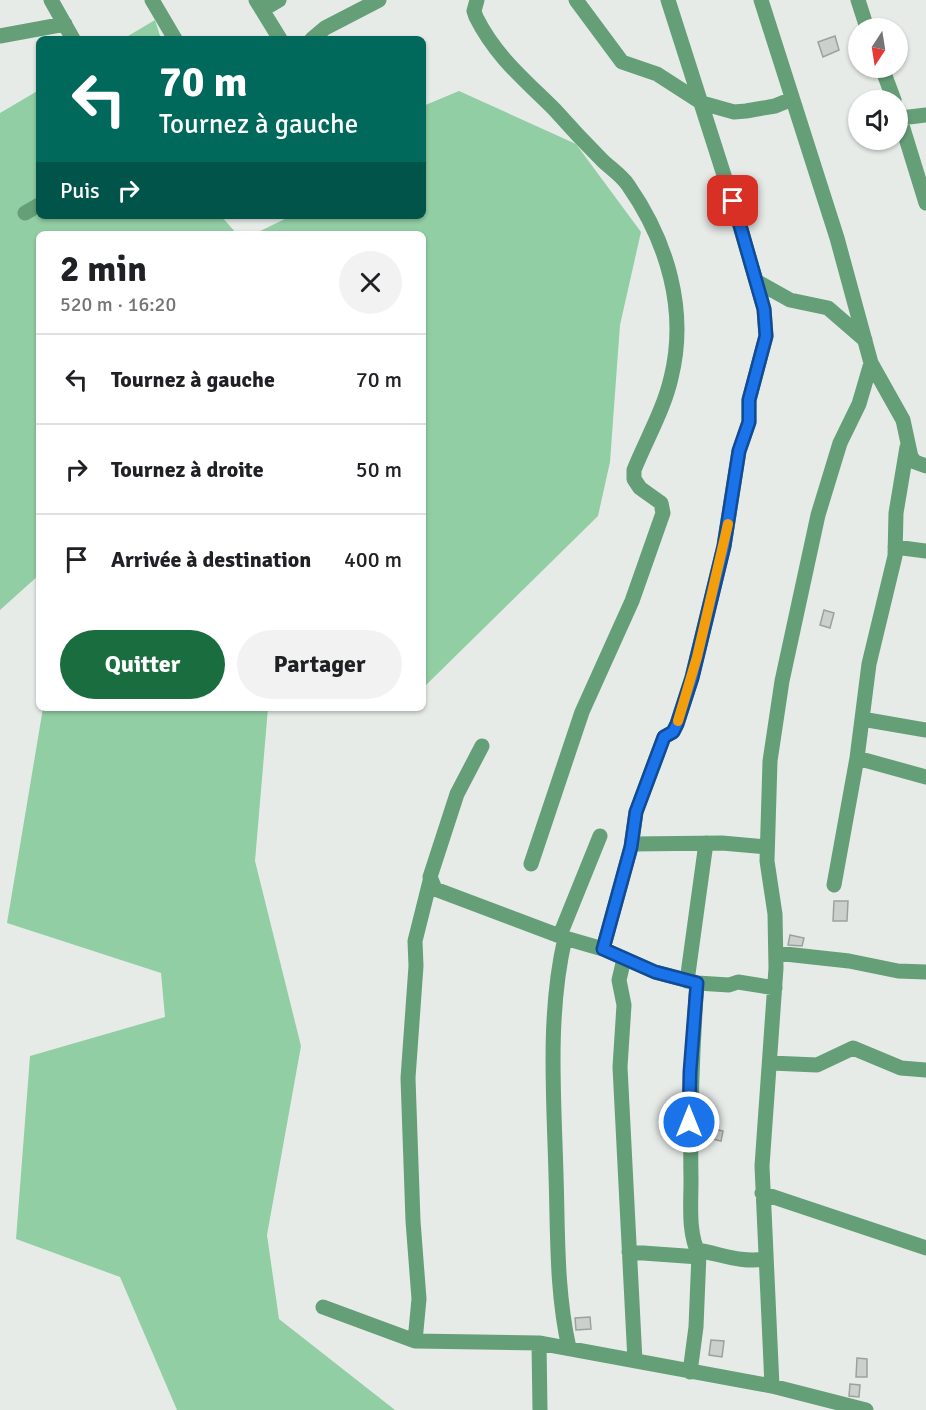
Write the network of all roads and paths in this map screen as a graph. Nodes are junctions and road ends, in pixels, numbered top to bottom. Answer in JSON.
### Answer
{"nodes":[{"id":1,"x":51,"y":0,"type":"edge"},
{"id":2,"x":152,"y":0,"type":"edge"},
{"id":3,"x":279,"y":0,"type":"edge"},
{"id":4,"x":379,"y":0,"type":"edge"},
{"id":5,"x":477,"y":0,"type":"edge"},
{"id":6,"x":576,"y":0,"type":"edge"},
{"id":7,"x":668,"y":0,"type":"edge"},
{"id":8,"x":761,"y":0,"type":"edge"},
{"id":9,"x":858,"y":0,"type":"edge"},
{"id":10,"x":259,"y":5,"type":"edge"},
{"id":11,"x":864,"y":18,"type":"edge"},
{"id":12,"x":65,"y":24,"type":"junction"},
{"id":13,"x":0,"y":36,"type":"edge"},
{"id":14,"x":72,"y":36,"type":"edge"},
{"id":15,"x":173,"y":36,"type":"edge"},
{"id":16,"x":278,"y":36,"type":"edge"},
{"id":17,"x":316,"y":36,"type":"edge"},
{"id":18,"x":792,"y":99,"type":"junction"},
{"id":19,"x":702,"y":103,"type":"junction"},
{"id":20,"x":908,"y":114,"type":"edge"},
{"id":21,"x":926,"y":115,"type":"edge"},
{"id":22,"x":908,"y":143,"type":"edge"},
{"id":23,"x":926,"y":200,"type":"edge"},
{"id":24,"x":36,"y":207,"type":"edge"},
{"id":25,"x":25,"y":213,"type":"dead end"},
{"id":26,"x":756,"y":281,"type":"junction"},
{"id":27,"x":865,"y":340,"type":"junction"},
{"id":28,"x":871,"y":363,"type":"junction"},
{"id":29,"x":907,"y":447,"type":"junction"},
{"id":30,"x":926,"y":466,"type":"edge"},
{"id":31,"x":895,"y":547,"type":"junction"},
{"id":32,"x":926,"y":551,"type":"edge"},
{"id":33,"x":862,"y":719,"type":"junction"},
{"id":34,"x":926,"y":730,"type":"edge"},
{"id":35,"x":482,"y":746,"type":"dead end"},
{"id":36,"x":858,"y":758,"type":"junction"},
{"id":37,"x":926,"y":777,"type":"edge"},
{"id":38,"x":600,"y":836,"type":"dead end"},
{"id":39,"x":706,"y":843,"type":"junction"},
{"id":40,"x":632,"y":844,"type":"junction"},
{"id":41,"x":768,"y":846,"type":"junction"},
{"id":42,"x":531,"y":864,"type":"dead end"},
{"id":43,"x":430,"y":881,"type":"junction"},
{"id":44,"x":834,"y":885,"type":"dead end"},
{"id":45,"x":563,"y":937,"type":"junction"},
{"id":46,"x":603,"y":949,"type":"junction"},
{"id":47,"x":776,"y":953,"type":"junction"},
{"id":48,"x":624,"y":959,"type":"junction"},
{"id":49,"x":926,"y":972,"type":"edge"},
{"id":50,"x":692,"y":982,"type":"junction"},
{"id":51,"x":775,"y":988,"type":"junction"},
{"id":52,"x":771,"y":1063,"type":"junction"},
{"id":53,"x":926,"y":1070,"type":"edge"},
{"id":54,"x":762,"y":1193,"type":"junction"},
{"id":55,"x":926,"y":1248,"type":"edge"},
{"id":56,"x":629,"y":1252,"type":"junction"},
{"id":57,"x":698,"y":1254,"type":"junction"},
{"id":58,"x":765,"y":1259,"type":"junction"},
{"id":59,"x":323,"y":1307,"type":"dead end"},
{"id":60,"x":415,"y":1341,"type":"junction"},
{"id":61,"x":539,"y":1342,"type":"junction"},
{"id":62,"x":569,"y":1348,"type":"junction"},
{"id":63,"x":635,"y":1361,"type":"junction"},
{"id":64,"x":690,"y":1372,"type":"junction"},
{"id":65,"x":772,"y":1386,"type":"junction"},
{"id":66,"x":540,"y":1410,"type":"edge"},
{"id":67,"x":866,"y":1410,"type":"edge"}],
"edges":[{"from":1,"to":12,"type":"street"},
{"from":2,"to":15,"type":"street"},
{"from":3,"to":10,"type":"street"},
{"from":4,"to":17,"type":"street"},
{"from":5,"to":42,"type":"street"},
{"from":6,"to":19,"type":"street"},
{"from":7,"to":19,"type":"street"},
{"from":8,"to":18,"type":"street"},
{"from":9,"to":11,"type":"street"},
{"from":10,"to":16,"type":"street"},
{"from":12,"to":13,"type":"street"},
{"from":12,"to":14,"type":"street"},
{"from":18,"to":19,"type":"street"},
{"from":18,"to":27,"type":"street"},
{"from":19,"to":26,"type":"street"},
{"from":20,"to":21,"type":"street"},
{"from":22,"to":23,"type":"street"},
{"from":24,"to":25,"type":"street"},
{"from":26,"to":27,"type":"street"},
{"from":26,"to":40,"type":"street"},
{"from":27,"to":28,"type":"street"},
{"from":28,"to":29,"type":"street"},
{"from":28,"to":41,"type":"street"},
{"from":29,"to":30,"type":"street"},
{"from":29,"to":31,"type":"street"},
{"from":31,"to":32,"type":"street"},
{"from":31,"to":33,"type":"street"},
{"from":33,"to":34,"type":"street"},
{"from":33,"to":36,"type":"street"},
{"from":35,"to":43,"type":"street"},
{"from":36,"to":37,"type":"street"},
{"from":36,"to":44,"type":"street"},
{"from":38,"to":45,"type":"street"},
{"from":39,"to":40,"type":"street"},
{"from":39,"to":41,"type":"street"},
{"from":39,"to":50,"type":"street"},
{"from":40,"to":46,"type":"street"},
{"from":41,"to":47,"type":"street"},
{"from":43,"to":45,"type":"street"},
{"from":43,"to":60,"type":"street"},
{"from":45,"to":46,"type":"street"},
{"from":45,"to":62,"type":"street"},
{"from":46,"to":48,"type":"street"},
{"from":47,"to":49,"type":"street"},
{"from":47,"to":51,"type":"street"},
{"from":48,"to":50,"type":"street"},
{"from":48,"to":56,"type":"street"},
{"from":50,"to":51,"type":"street"},
{"from":50,"to":57,"type":"street"},
{"from":51,"to":52,"type":"street"},
{"from":52,"to":53,"type":"street"},
{"from":52,"to":54,"type":"street"},
{"from":54,"to":55,"type":"street"},
{"from":54,"to":58,"type":"street"},
{"from":56,"to":57,"type":"street"},
{"from":56,"to":63,"type":"street"},
{"from":57,"to":58,"type":"street"},
{"from":57,"to":64,"type":"street"},
{"from":58,"to":65,"type":"street"},
{"from":59,"to":60,"type":"street"},
{"from":60,"to":61,"type":"street"},
{"from":61,"to":62,"type":"street"},
{"from":61,"to":66,"type":"street"},
{"from":62,"to":63,"type":"street"},
{"from":63,"to":64,"type":"street"},
{"from":64,"to":65,"type":"street"},
{"from":65,"to":67,"type":"street"}]}
